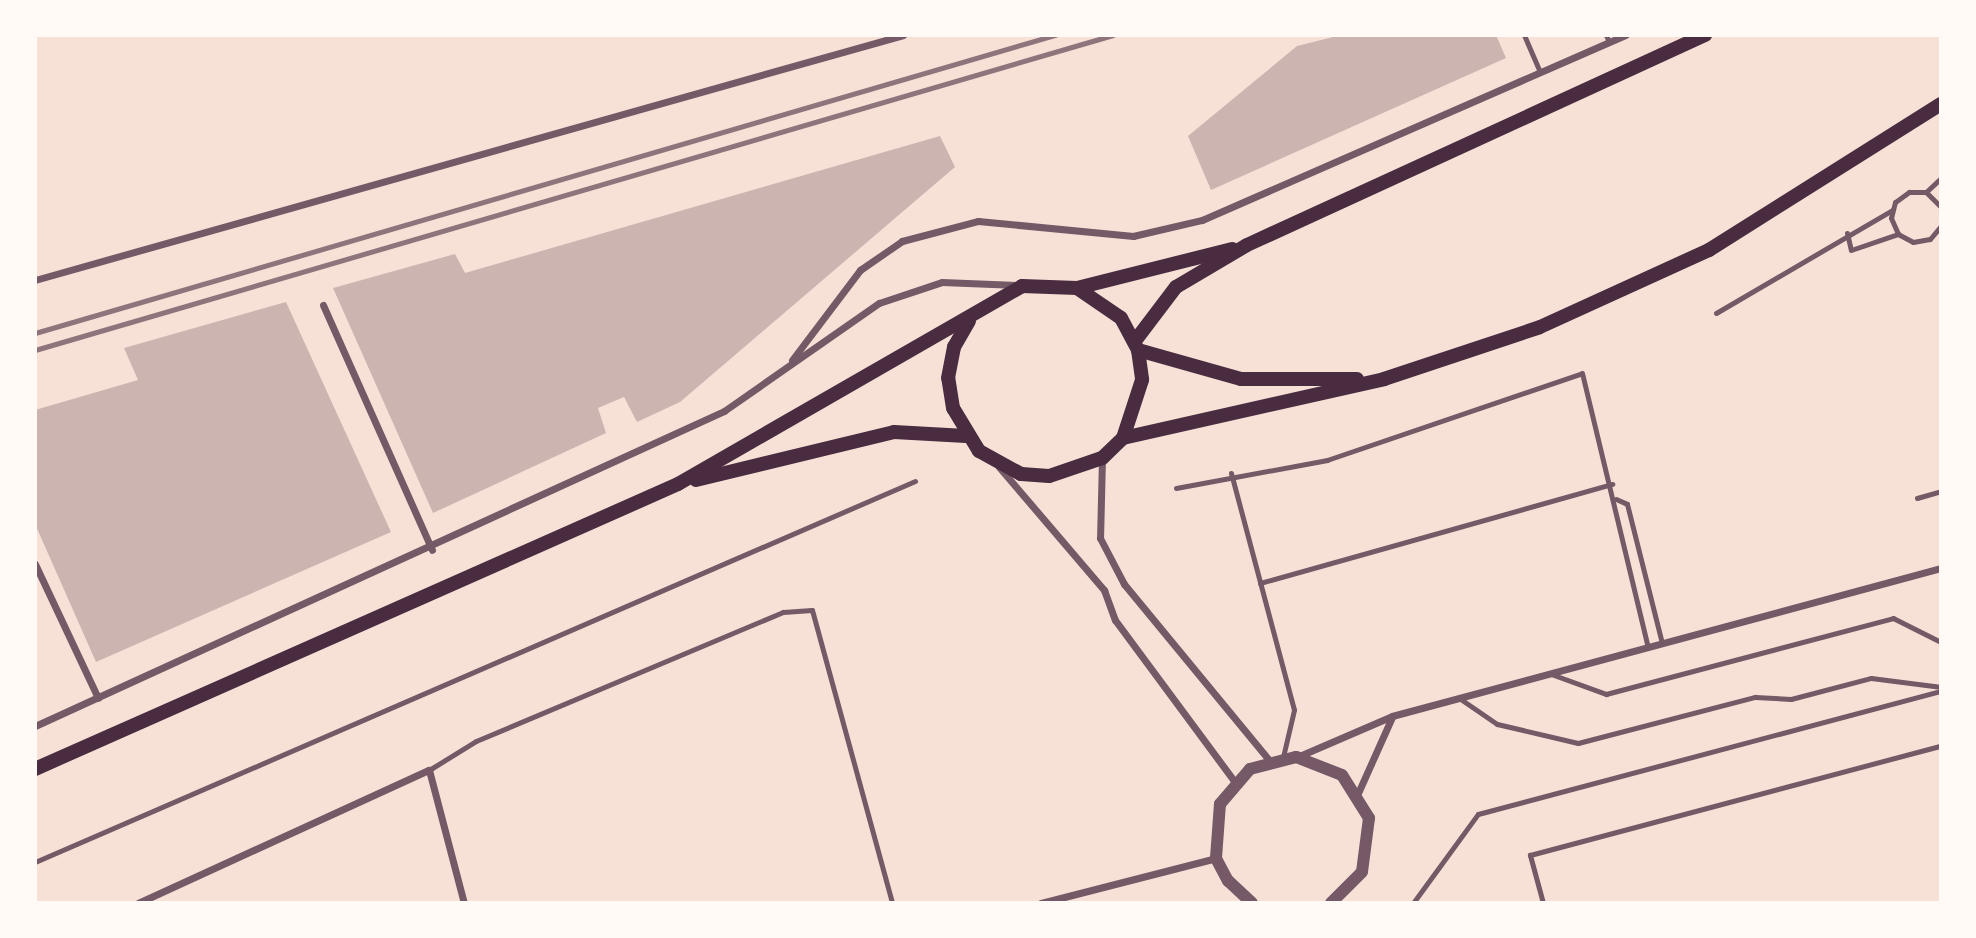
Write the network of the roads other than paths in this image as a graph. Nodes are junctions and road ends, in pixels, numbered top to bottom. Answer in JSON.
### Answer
{"nodes":[{"id":1,"x":903,"y":35,"type":"edge"},
{"id":2,"x":1524,"y":35,"type":"edge"},
{"id":3,"x":1625,"y":35,"type":"edge"},
{"id":4,"x":1705,"y":35,"type":"edge"},
{"id":5,"x":1607,"y":38,"type":"edge"},
{"id":6,"x":1541,"y":72,"type":"junction"},
{"id":7,"x":1941,"y":104,"type":"edge"},
{"id":8,"x":1941,"y":178,"type":"edge"},
{"id":9,"x":1926,"y":192,"type":"junction"},
{"id":10,"x":1941,"y":206,"type":"edge"},
{"id":11,"x":1892,"y":210,"type":"junction"},
{"id":12,"x":1941,"y":228,"type":"edge"},
{"id":13,"x":1847,"y":233,"type":"junction"},
{"id":14,"x":1898,"y":234,"type":"junction"},
{"id":15,"x":1247,"y":245,"type":"junction"},
{"id":16,"x":35,"y":280,"type":"edge"},
{"id":17,"x":1022,"y":286,"type":"junction"},
{"id":18,"x":1077,"y":288,"type":"junction"},
{"id":19,"x":323,"y":305,"type":"dead end"},
{"id":20,"x":1716,"y":313,"type":"dead end"},
{"id":21,"x":968,"y":320,"type":"junction"},
{"id":22,"x":1136,"y":346,"type":"junction"},
{"id":23,"x":787,"y":366,"type":"junction"},
{"id":24,"x":1384,"y":379,"type":"junction"},
{"id":25,"x":966,"y":436,"type":"junction"},
{"id":26,"x":1123,"y":438,"type":"junction"},
{"id":27,"x":1102,"y":458,"type":"junction"},
{"id":28,"x":995,"y":463,"type":"junction"},
{"id":29,"x":1231,"y":473,"type":"junction"},
{"id":30,"x":915,"y":481,"type":"dead end"},
{"id":31,"x":1941,"y":483,"type":"edge"},
{"id":32,"x":678,"y":484,"type":"junction"},
{"id":33,"x":1612,"y":484,"type":"junction"},
{"id":34,"x":1176,"y":488,"type":"dead end"},
{"id":35,"x":1938,"y":492,"type":"edge"},
{"id":36,"x":1917,"y":498,"type":"dead end"},
{"id":37,"x":1616,"y":499,"type":"junction"},
{"id":38,"x":432,"y":550,"type":"junction"},
{"id":39,"x":35,"y":564,"type":"edge"},
{"id":40,"x":1941,"y":568,"type":"edge"},
{"id":41,"x":1261,"y":583,"type":"junction"},
{"id":42,"x":1941,"y":642,"type":"edge"},
{"id":43,"x":1662,"y":643,"type":"junction"},
{"id":44,"x":1648,"y":647,"type":"junction"},
{"id":45,"x":1550,"y":674,"type":"junction"},
{"id":46,"x":1941,"y":689,"type":"edge"},
{"id":47,"x":98,"y":698,"type":"junction"},
{"id":48,"x":1459,"y":698,"type":"junction"},
{"id":49,"x":1392,"y":716,"type":"junction"},
{"id":50,"x":35,"y":726,"type":"edge"},
{"id":51,"x":1941,"y":746,"type":"edge"},
{"id":52,"x":1290,"y":757,"type":"junction"},
{"id":53,"x":1270,"y":761,"type":"junction"},
{"id":54,"x":35,"y":769,"type":"edge"},
{"id":55,"x":429,"y":770,"type":"junction"},
{"id":56,"x":1235,"y":782,"type":"junction"},
{"id":57,"x":1358,"y":793,"type":"junction"},
{"id":58,"x":1216,"y":858,"type":"junction"},
{"id":59,"x":35,"y":862,"type":"edge"},
{"id":60,"x":138,"y":903,"type":"edge"},
{"id":61,"x":464,"y":903,"type":"edge"},
{"id":62,"x":892,"y":903,"type":"edge"},
{"id":63,"x":1041,"y":903,"type":"edge"},
{"id":64,"x":1252,"y":903,"type":"edge"},
{"id":65,"x":1331,"y":903,"type":"edge"},
{"id":66,"x":1413,"y":903,"type":"edge"},
{"id":67,"x":1543,"y":903,"type":"edge"}],
"edges":[{"from":1,"to":16,"type":"street"},
{"from":2,"to":6,"type":"lane"},
{"from":3,"to":5,"type":"street"},
{"from":4,"to":15,"type":"main road"},
{"from":5,"to":6,"type":"street"},
{"from":6,"to":23,"type":"street"},
{"from":7,"to":24,"type":"main road"},
{"from":8,"to":9,"type":"lane"},
{"from":9,"to":10,"type":"lane"},
{"from":9,"to":11,"type":"lane"},
{"from":11,"to":13,"type":"lane"},
{"from":11,"to":14,"type":"lane"},
{"from":12,"to":14,"type":"lane"},
{"from":13,"to":14,"type":"lane"},
{"from":13,"to":20,"type":"lane"},
{"from":15,"to":18,"type":"main road"},
{"from":15,"to":22,"type":"main road"},
{"from":17,"to":18,"type":"main road"},
{"from":17,"to":21,"type":"main road"},
{"from":17,"to":23,"type":"street"},
{"from":18,"to":22,"type":"main road"},
{"from":19,"to":38,"type":"street"},
{"from":21,"to":25,"type":"main road"},
{"from":21,"to":32,"type":"main road"},
{"from":22,"to":24,"type":"main road"},
{"from":22,"to":26,"type":"main road"},
{"from":23,"to":38,"type":"street"},
{"from":24,"to":26,"type":"main road"},
{"from":25,"to":28,"type":"main road"},
{"from":25,"to":32,"type":"main road"},
{"from":26,"to":27,"type":"main road"},
{"from":27,"to":28,"type":"main road"},
{"from":27,"to":53,"type":"street"},
{"from":28,"to":56,"type":"street"},
{"from":29,"to":33,"type":"lane"},
{"from":29,"to":34,"type":"lane"},
{"from":29,"to":41,"type":"lane"},
{"from":30,"to":59,"type":"lane"},
{"from":31,"to":35,"type":"lane"},
{"from":32,"to":54,"type":"main road"},
{"from":33,"to":37,"type":"lane"},
{"from":33,"to":41,"type":"lane"},
{"from":35,"to":36,"type":"lane"},
{"from":37,"to":43,"type":"lane"},
{"from":37,"to":44,"type":"lane"},
{"from":38,"to":47,"type":"street"},
{"from":39,"to":47,"type":"street"},
{"from":40,"to":43,"type":"street"},
{"from":41,"to":52,"type":"lane"},
{"from":42,"to":45,"type":"lane"},
{"from":43,"to":44,"type":"street"},
{"from":44,"to":45,"type":"street"},
{"from":45,"to":48,"type":"street"},
{"from":46,"to":48,"type":"lane"},
{"from":46,"to":66,"type":"lane"},
{"from":47,"to":50,"type":"street"},
{"from":48,"to":49,"type":"street"},
{"from":49,"to":52,"type":"street"},
{"from":49,"to":57,"type":"street"},
{"from":51,"to":67,"type":"lane"},
{"from":52,"to":53,"type":"street"},
{"from":52,"to":57,"type":"street"},
{"from":53,"to":56,"type":"street"},
{"from":55,"to":60,"type":"street"},
{"from":55,"to":61,"type":"street"},
{"from":55,"to":62,"type":"lane"},
{"from":56,"to":58,"type":"street"},
{"from":57,"to":65,"type":"street"},
{"from":58,"to":63,"type":"street"},
{"from":58,"to":64,"type":"street"}]}
